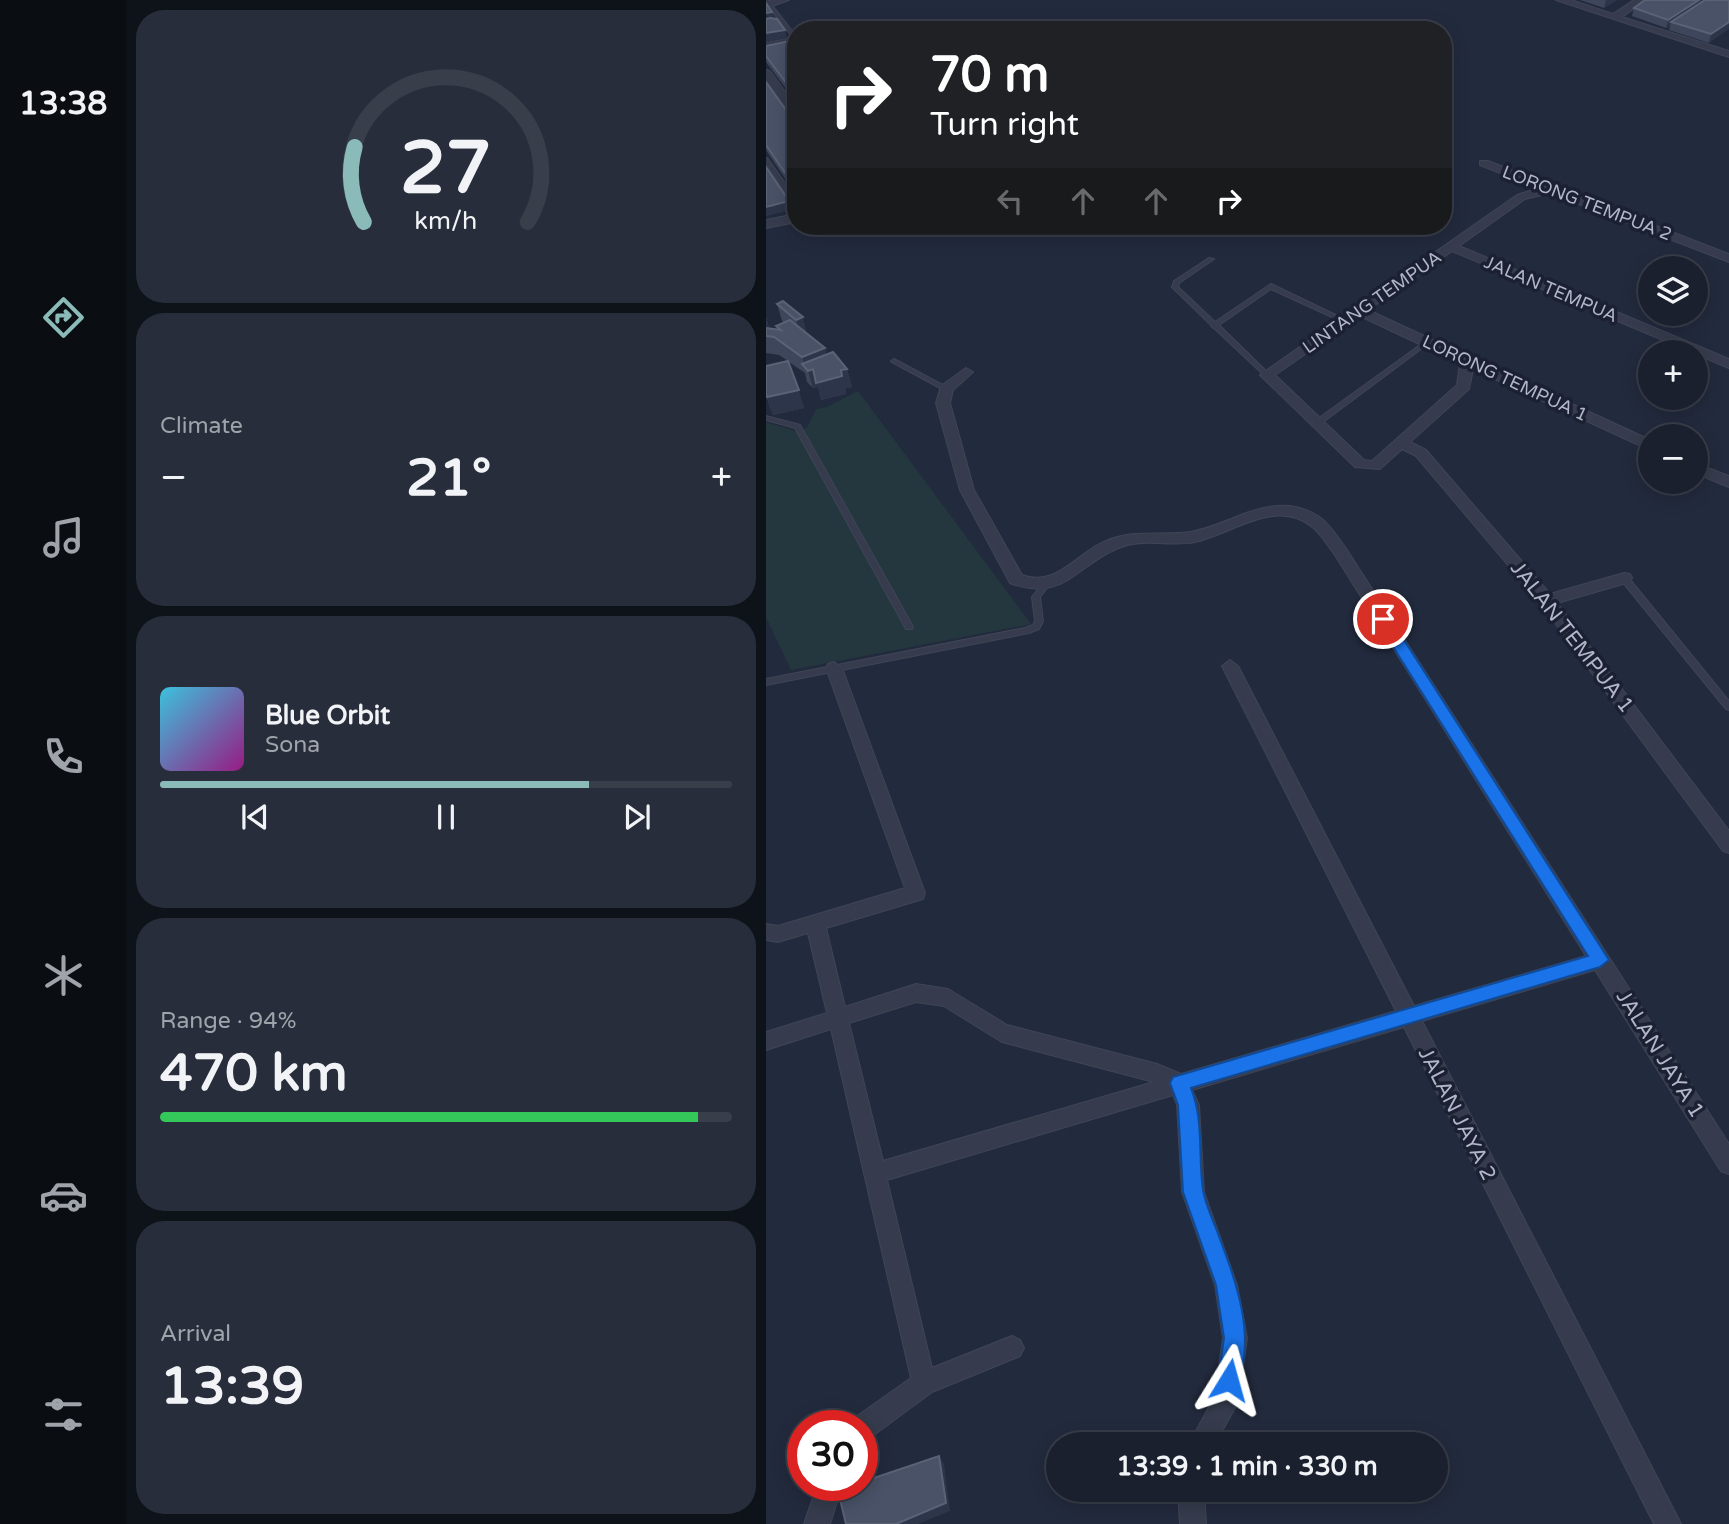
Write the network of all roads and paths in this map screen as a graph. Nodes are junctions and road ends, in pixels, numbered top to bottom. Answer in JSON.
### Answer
{"nodes":[{"id":1,"x":784,"y":0,"type":"edge"},
{"id":2,"x":1561,"y":0,"type":"edge"},
{"id":3,"x":1642,"y":0,"type":"edge"},
{"id":4,"x":767,"y":3,"type":"edge"},
{"id":5,"x":1615,"y":17,"type":"junction"},
{"id":6,"x":782,"y":22,"type":"junction"},
{"id":7,"x":774,"y":23,"type":"edge"},
{"id":8,"x":787,"y":28,"type":"edge"},
{"id":9,"x":787,"y":42,"type":"edge"},
{"id":10,"x":1728,"y":42,"type":"edge"},
{"id":11,"x":766,"y":46,"type":"edge"},
{"id":12,"x":1717,"y":50,"type":"junction"},
{"id":13,"x":1728,"y":54,"type":"edge"},
{"id":14,"x":766,"y":74,"type":"edge"},
{"id":15,"x":787,"y":103,"type":"edge"},
{"id":16,"x":766,"y":160,"type":"edge"},
{"id":17,"x":1484,"y":163,"type":"dead end"},
{"id":18,"x":1550,"y":189,"type":"junction"},
{"id":19,"x":787,"y":191,"type":"edge"},
{"id":20,"x":787,"y":220,"type":"edge"},
{"id":21,"x":766,"y":224,"type":"edge"},
{"id":22,"x":1452,"y":247,"type":"junction"},
{"id":23,"x":1728,"y":258,"type":"edge"},
{"id":24,"x":1211,"y":259,"type":"dead end"},
{"id":25,"x":1360,"y":311,"type":"junction"},
{"id":26,"x":1345,"y":321,"type":"junction"},
{"id":27,"x":1214,"y":326,"type":"junction"},
{"id":28,"x":1427,"y":342,"type":"junction"},
{"id":29,"x":894,"y":361,"type":"dead end"},
{"id":30,"x":1467,"y":361,"type":"junction"},
{"id":31,"x":1728,"y":364,"type":"edge"},
{"id":32,"x":966,"y":372,"type":"dead end"},
{"id":33,"x":1267,"y":375,"type":"junction"},
{"id":34,"x":946,"y":389,"type":"junction"},
{"id":35,"x":766,"y":418,"type":"edge"},
{"id":36,"x":1317,"y":423,"type":"junction"},
{"id":37,"x":1638,"y":440,"type":"edge"},
{"id":38,"x":1400,"y":443,"type":"junction"},
{"id":39,"x":1708,"y":473,"type":"edge"},
{"id":40,"x":1728,"y":482,"type":"edge"},
{"id":41,"x":1624,"y":578,"type":"joint"},
{"id":42,"x":1047,"y":583,"type":"junction"},
{"id":43,"x":1547,"y":600,"type":"junction"},
{"id":44,"x":909,"y":627,"type":"dead end"},
{"id":45,"x":1230,"y":666,"type":"dead end"},
{"id":46,"x":834,"y":668,"type":"junction"},
{"id":47,"x":766,"y":682,"type":"edge"},
{"id":48,"x":1728,"y":707,"type":"edge"},
{"id":49,"x":1728,"y":846,"type":"edge"},
{"id":50,"x":816,"y":924,"type":"junction"},
{"id":51,"x":766,"y":932,"type":"edge"},
{"id":52,"x":1600,"y":960,"type":"junction"},
{"id":53,"x":840,"y":1017,"type":"junction"},
{"id":54,"x":1408,"y":1017,"type":"junction"},
{"id":55,"x":766,"y":1041,"type":"edge"},
{"id":56,"x":1179,"y":1083,"type":"junction"},
{"id":57,"x":1728,"y":1164,"type":"edge"},
{"id":58,"x":876,"y":1172,"type":"junction"},
{"id":59,"x":1012,"y":1348,"type":"dead end"},
{"id":60,"x":924,"y":1382,"type":"junction"},
{"id":61,"x":878,"y":1416,"type":"edge"},
{"id":62,"x":1208,"y":1432,"type":"edge"},
{"id":63,"x":825,"y":1501,"type":"edge"},
{"id":64,"x":1192,"y":1502,"type":"edge"},
{"id":65,"x":821,"y":1520,"type":"edge"},
{"id":66,"x":1193,"y":1524,"type":"edge"},
{"id":67,"x":1668,"y":1524,"type":"edge"}],
"edges":[{"from":1,"to":4,"type":"street"},
{"from":2,"to":5,"type":"street"},
{"from":3,"to":5,"type":"street"},
{"from":4,"to":6,"type":"lane"},
{"from":5,"to":12,"type":"street"},
{"from":6,"to":7,"type":"lane"},
{"from":6,"to":8,"type":"lane"},
{"from":9,"to":11,"type":"street"},
{"from":10,"to":12,"type":"street"},
{"from":12,"to":13,"type":"street"},
{"from":14,"to":15,"type":"street"},
{"from":16,"to":19,"type":"lane"},
{"from":17,"to":18,"type":"street","name":"LORONG TEMPUA 2"},
{"from":18,"to":22,"type":"street","name":"LINTANG TEMPUA"},
{"from":18,"to":23,"type":"street","name":"LORONG TEMPUA 2"},
{"from":20,"to":21,"type":"street"},
{"from":22,"to":25,"type":"street","name":"LINTANG TEMPUA"},
{"from":22,"to":31,"type":"street","name":"JALAN TEMPUA"},
{"from":24,"to":27,"type":"lane"},
{"from":25,"to":26,"type":"street","name":"LINTANG TEMPUA"},
{"from":25,"to":28,"type":"street","name":"LORONG TEMPUA 1"},
{"from":26,"to":27,"type":"lane"},
{"from":26,"to":33,"type":"street","name":"LINTANG TEMPUA"},
{"from":27,"to":33,"type":"lane"},
{"from":28,"to":30,"type":"street","name":"LORONG TEMPUA 1"},
{"from":28,"to":36,"type":"lane"},
{"from":29,"to":34,"type":"lane"},
{"from":30,"to":37,"type":"street","name":"LORONG TEMPUA 1"},
{"from":30,"to":38,"type":"street"},
{"from":32,"to":34,"type":"street"},
{"from":33,"to":36,"type":"street"},
{"from":34,"to":42,"type":"street"},
{"from":35,"to":44,"type":"lane"},
{"from":36,"to":38,"type":"street"},
{"from":38,"to":43,"type":"street","name":"JALAN TEMPUA 1"},
{"from":39,"to":40,"type":"street"},
{"from":41,"to":43,"type":"street"},
{"from":41,"to":48,"type":"lane"},
{"from":42,"to":46,"type":"lane"},
{"from":42,"to":52,"type":"street","name":"JALAN JAYA 1"},
{"from":43,"to":49,"type":"street","name":"JALAN TEMPUA 1"},
{"from":45,"to":54,"type":"street","name":"JALAN JAYA 2"},
{"from":46,"to":47,"type":"lane"},
{"from":46,"to":50,"type":"street"},
{"from":50,"to":51,"type":"street"},
{"from":50,"to":53,"type":"street"},
{"from":52,"to":54,"type":"street"},
{"from":52,"to":57,"type":"street","name":"JALAN JAYA 1"},
{"from":53,"to":55,"type":"street"},
{"from":53,"to":56,"type":"street"},
{"from":53,"to":58,"type":"street"},
{"from":54,"to":56,"type":"street"},
{"from":54,"to":67,"type":"street","name":"JALAN JAYA 2"},
{"from":56,"to":58,"type":"street"},
{"from":56,"to":62,"type":"street"},
{"from":58,"to":60,"type":"street"},
{"from":59,"to":60,"type":"street"},
{"from":60,"to":61,"type":"street"},
{"from":63,"to":65,"type":"street"},
{"from":64,"to":66,"type":"street"}]}
